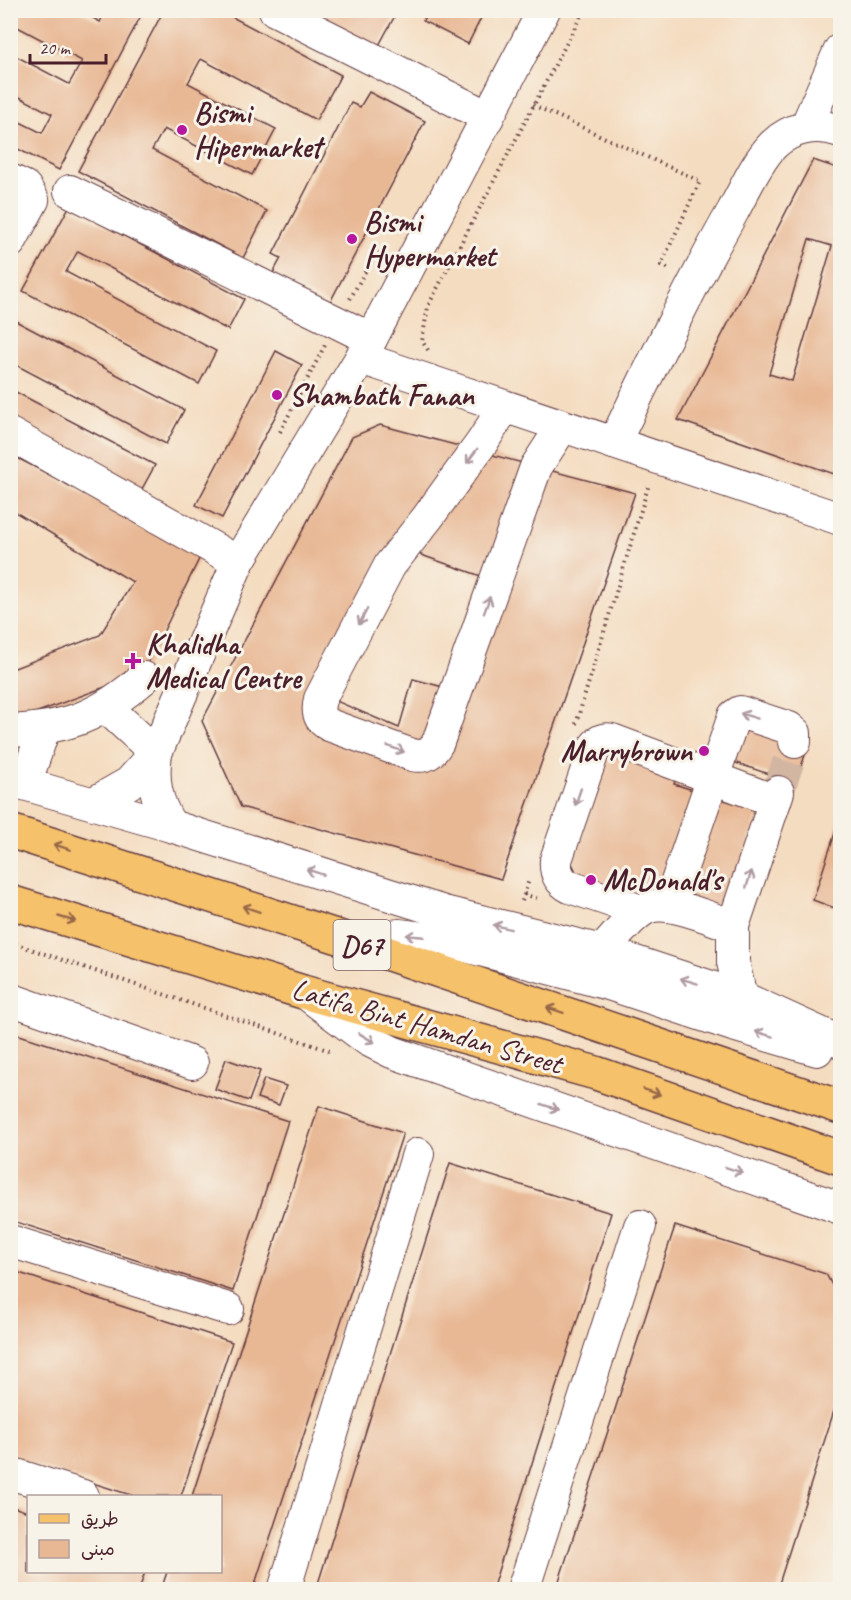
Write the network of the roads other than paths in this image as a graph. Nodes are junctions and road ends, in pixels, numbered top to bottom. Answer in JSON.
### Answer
{"nodes":[{"id":1,"x":274,"y":10,"type":"edge"},
{"id":2,"x":544,"y":10,"type":"edge"},
{"id":3,"x":840,"y":50,"type":"edge"},
{"id":4,"x":488,"y":117,"type":"junction"},
{"id":5,"x":806,"y":127,"type":"junction"},
{"id":6,"x":840,"y":131,"type":"edge"},
{"id":7,"x":10,"y":180,"type":"edge"},
{"id":8,"x":70,"y":190,"type":"dead end"},
{"id":9,"x":10,"y":242,"type":"edge"},
{"id":10,"x":366,"y":349,"type":"junction"},
{"id":11,"x":504,"y":407,"type":"junction"},
{"id":12,"x":562,"y":427,"type":"junction"},
{"id":13,"x":10,"y":434,"type":"edge"},
{"id":14,"x":614,"y":443,"type":"junction"},
{"id":15,"x":840,"y":519,"type":"edge"},
{"id":16,"x":238,"y":562,"type":"junction"},
{"id":17,"x":144,"y":678,"type":"dead end"},
{"id":18,"x":106,"y":707,"type":"junction"},
{"id":19,"x":44,"y":729,"type":"junction"},
{"id":20,"x":10,"y":731,"type":"edge"},
{"id":21,"x":795,"y":742,"type":"dead end"},
{"id":22,"x":156,"y":753,"type":"junction"},
{"id":23,"x":712,"y":777,"type":"junction"},
{"id":24,"x":18,"y":782,"type":"edge"},
{"id":25,"x":94,"y":803,"type":"junction"},
{"id":26,"x":171,"y":826,"type":"junction"},
{"id":27,"x":10,"y":831,"type":"edge"},
{"id":28,"x":10,"y":902,"type":"edge"},
{"id":29,"x":655,"y":908,"type":"junction"},
{"id":30,"x":733,"y":926,"type":"junction"},
{"id":31,"x":351,"y":941,"type":"junction"},
{"id":32,"x":602,"y":951,"type":"junction"},
{"id":33,"x":303,"y":992,"type":"junction"},
{"id":34,"x":741,"y":997,"type":"junction"},
{"id":35,"x":10,"y":999,"type":"edge"},
{"id":36,"x":840,"y":1042,"type":"edge"},
{"id":37,"x":840,"y":1057,"type":"edge"},
{"id":38,"x":192,"y":1062,"type":"dead end"},
{"id":39,"x":840,"y":1107,"type":"edge"},
{"id":40,"x":418,"y":1154,"type":"dead end"},
{"id":41,"x":840,"y":1158,"type":"edge"},
{"id":42,"x":837,"y":1209,"type":"edge"},
{"id":43,"x":640,"y":1226,"type":"dead end"},
{"id":44,"x":10,"y":1241,"type":"edge"},
{"id":45,"x":228,"y":1309,"type":"dead end"},
{"id":46,"x":10,"y":1473,"type":"edge"},
{"id":47,"x":77,"y":1495,"type":"edge"},
{"id":48,"x":284,"y":1590,"type":"edge"},
{"id":49,"x":523,"y":1590,"type":"edge"}],
"edges":[{"from":1,"to":4,"type":"street"},
{"from":2,"to":4,"type":"street"},
{"from":3,"to":5,"type":"street"},
{"from":4,"to":10,"type":"street"},
{"from":5,"to":6,"type":"street"},
{"from":5,"to":14,"type":"street"},
{"from":7,"to":9,"type":"street"},
{"from":8,"to":10,"type":"street"},
{"from":10,"to":11,"type":"street"},
{"from":10,"to":16,"type":"street"},
{"from":11,"to":12,"type":"street"},
{"from":11,"to":12,"type":"street","one_way":true},
{"from":12,"to":14,"type":"street"},
{"from":13,"to":16,"type":"street"},
{"from":14,"to":15,"type":"street"},
{"from":16,"to":22,"type":"street"},
{"from":17,"to":18,"type":"street"},
{"from":18,"to":19,"type":"street"},
{"from":18,"to":22,"type":"street"},
{"from":19,"to":20,"type":"street"},
{"from":19,"to":24,"type":"street"},
{"from":21,"to":23,"type":"street","one_way":true},
{"from":22,"to":25,"type":"street"},
{"from":22,"to":26,"type":"street"},
{"from":23,"to":29,"type":"street"},
{"from":23,"to":29,"type":"street","one_way":true},
{"from":30,"to":23,"type":"street","one_way":true},
{"from":24,"to":25,"type":"street"},
{"from":25,"to":26,"type":"street"},
{"from":32,"to":26,"type":"street","one_way":true},
{"from":31,"to":27,"type":"main road","name":"Latifa Bint Hamdan Street","number":"D67","one_way":true},
{"from":28,"to":33,"type":"main road","name":"Latifa Bint Hamdan Street","number":"D67","one_way":true},
{"from":29,"to":30,"type":"street"},
{"from":29,"to":32,"type":"street"},
{"from":30,"to":34,"type":"street"},
{"from":37,"to":31,"type":"street","name":"Latifa Bint Hamdan Street","one_way":true},
{"from":39,"to":31,"type":"main road","name":"Latifa Bint Hamdan Street","number":"D67","one_way":true},
{"from":34,"to":32,"type":"street","one_way":true},
{"from":33,"to":41,"type":"main road","name":"Latifa Bint Hamdan Street","number":"D67","one_way":true},
{"from":33,"to":42,"type":"street","one_way":true},
{"from":34,"to":36,"type":"street"},
{"from":35,"to":38,"type":"street"},
{"from":40,"to":48,"type":"street"},
{"from":43,"to":49,"type":"street"},
{"from":44,"to":45,"type":"street"},
{"from":46,"to":47,"type":"street"}]}
